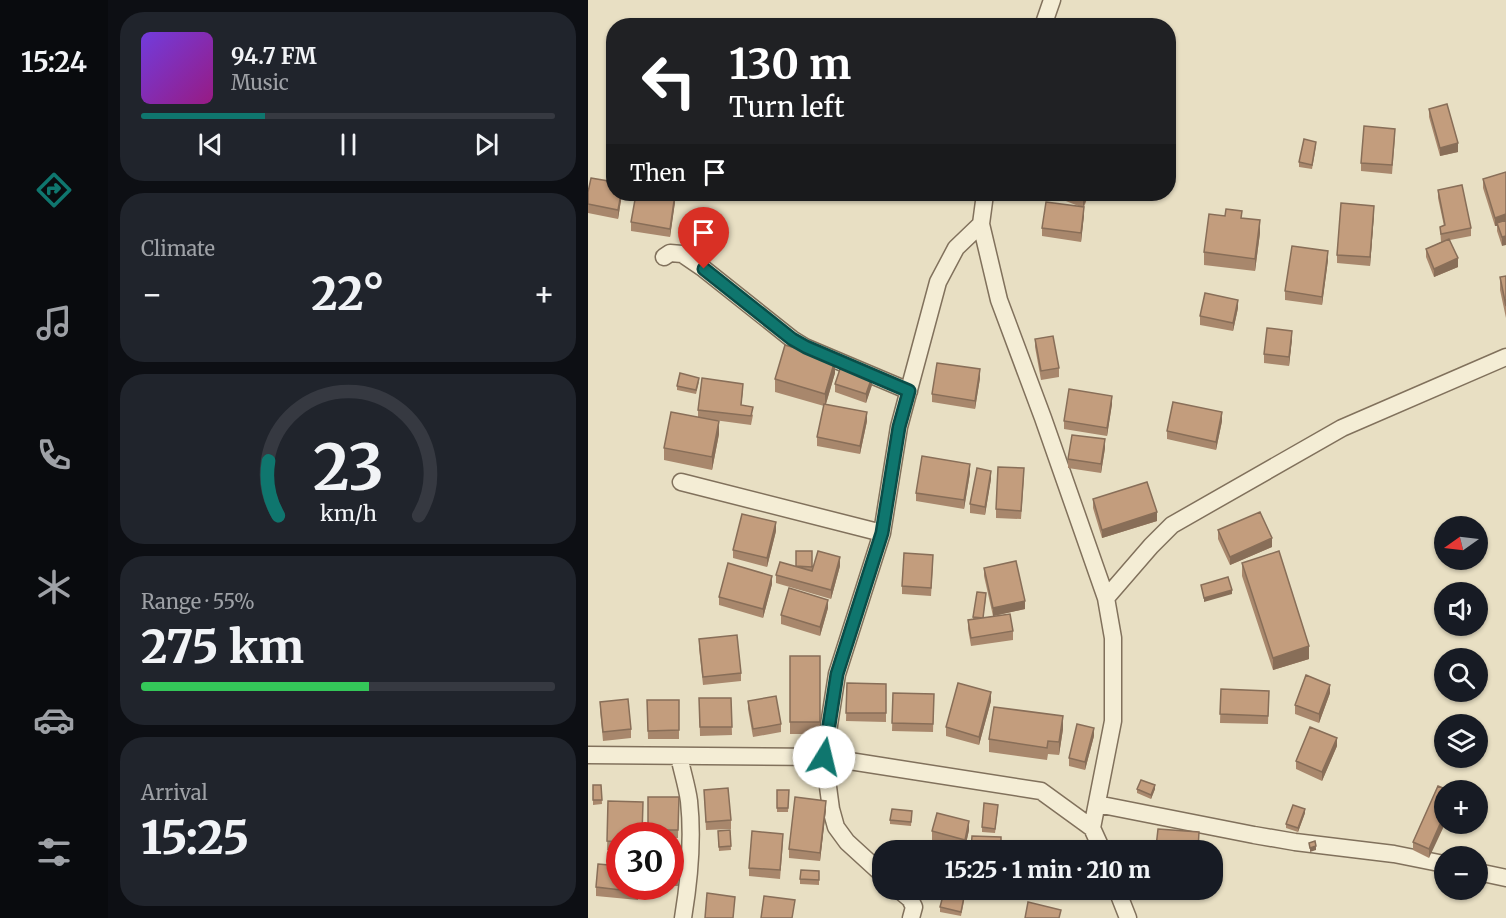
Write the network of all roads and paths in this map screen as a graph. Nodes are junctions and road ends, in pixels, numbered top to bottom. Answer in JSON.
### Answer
{"nodes":[{"id":1,"x":1052,"y":0,"type":"edge"},
{"id":2,"x":1046,"y":18,"type":"edge"},
{"id":3,"x":984,"y":201,"type":"edge"},
{"id":4,"x":981,"y":224,"type":"junction"},
{"id":5,"x":664,"y":257,"type":"dead end"},
{"id":6,"x":1506,"y":357,"type":"edge"},
{"id":7,"x":909,"y":391,"type":"junction"},
{"id":8,"x":681,"y":482,"type":"dead end"},
{"id":9,"x":882,"y":533,"type":"junction"},
{"id":10,"x":1106,"y":598,"type":"junction"},
{"id":11,"x":588,"y":755,"type":"edge"},
{"id":12,"x":679,"y":756,"type":"junction"},
{"id":13,"x":824,"y":757,"type":"junction"},
{"id":14,"x":1097,"y":804,"type":"junction"},
{"id":15,"x":1092,"y":828,"type":"junction"},
{"id":16,"x":1097,"y":840,"type":"edge"},
{"id":17,"x":1434,"y":862,"type":"edge"},
{"id":18,"x":872,"y":865,"type":"edge"},
{"id":19,"x":1488,"y":874,"type":"edge"},
{"id":20,"x":1506,"y":878,"type":"edge"},
{"id":21,"x":910,"y":900,"type":"edge"},
{"id":22,"x":1121,"y":900,"type":"edge"},
{"id":23,"x":682,"y":918,"type":"edge"},
{"id":24,"x":911,"y":918,"type":"edge"},
{"id":25,"x":1127,"y":918,"type":"edge"}],
"edges":[{"from":1,"to":2,"type":"street"},
{"from":3,"to":4,"type":"street"},
{"from":4,"to":7,"type":"street"},
{"from":4,"to":10,"type":"street"},
{"from":5,"to":7,"type":"street"},
{"from":6,"to":10,"type":"street"},
{"from":7,"to":9,"type":"street"},
{"from":8,"to":9,"type":"street"},
{"from":9,"to":13,"type":"street"},
{"from":10,"to":14,"type":"street"},
{"from":11,"to":12,"type":"street"},
{"from":12,"to":13,"type":"street"},
{"from":12,"to":23,"type":"street"},
{"from":13,"to":15,"type":"street"},
{"from":13,"to":18,"type":"street"},
{"from":14,"to":15,"type":"street"},
{"from":14,"to":17,"type":"street"},
{"from":15,"to":16,"type":"street"},
{"from":19,"to":20,"type":"street"},
{"from":21,"to":24,"type":"street"},
{"from":22,"to":25,"type":"street"}]}
